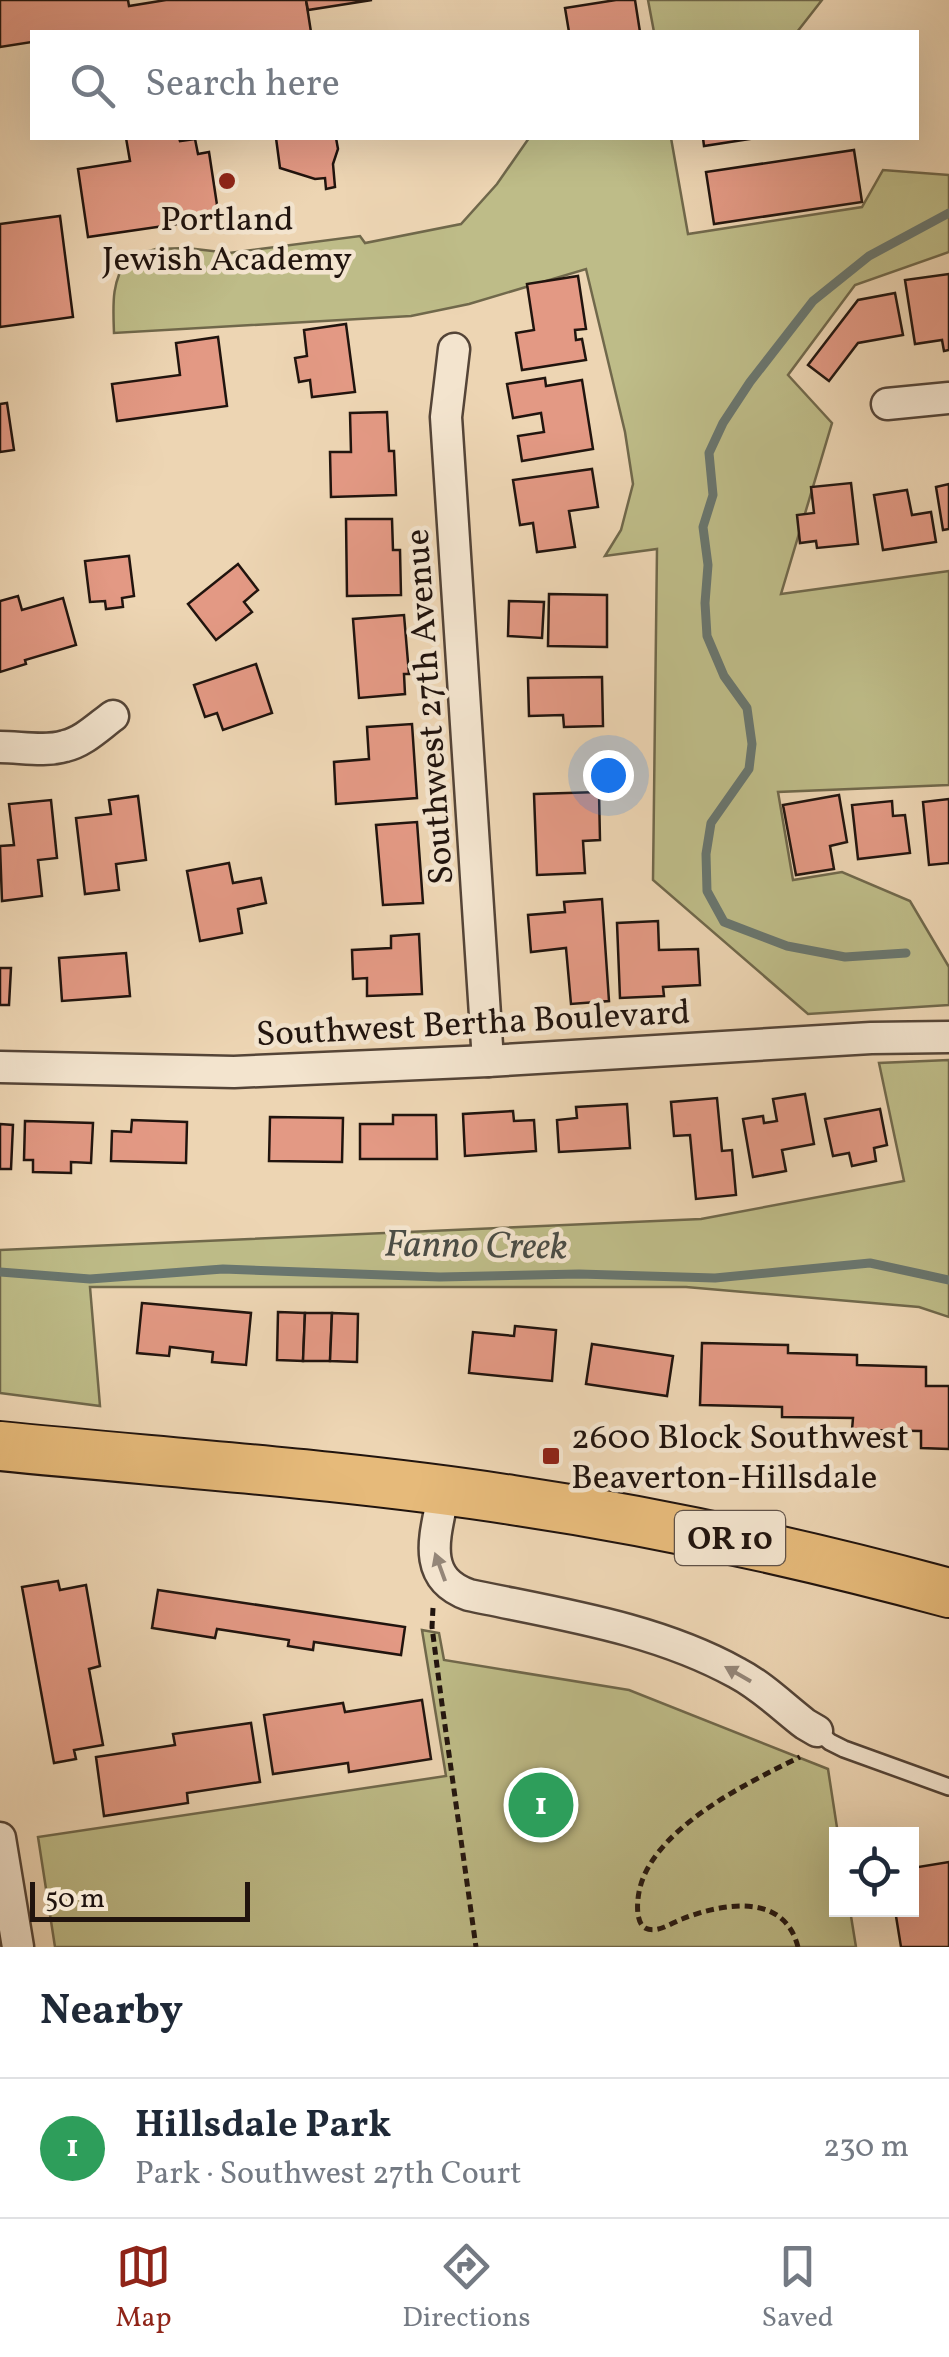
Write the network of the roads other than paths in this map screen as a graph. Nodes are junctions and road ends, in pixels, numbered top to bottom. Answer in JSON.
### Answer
{"nodes":[{"id":1,"x":454,"y":349,"type":"dead end"},
{"id":2,"x":949,"y":398,"type":"edge"},
{"id":3,"x":886,"y":404,"type":"dead end"},
{"id":4,"x":113,"y":716,"type":"dead end"},
{"id":5,"x":0,"y":746,"type":"edge"},
{"id":6,"x":949,"y":1037,"type":"edge"},
{"id":7,"x":488,"y":1062,"type":"junction"},
{"id":8,"x":0,"y":1066,"type":"edge"},
{"id":9,"x":0,"y":1446,"type":"edge"},
{"id":10,"x":444,"y":1491,"type":"junction"},
{"id":11,"x":949,"y":1593,"type":"edge"},
{"id":12,"x":823,"y":1736,"type":"joint"},
{"id":13,"x":949,"y":1788,"type":"edge"},
{"id":14,"x":0,"y":1838,"type":"edge"},
{"id":15,"x":5,"y":1893,"type":"edge"},
{"id":16,"x":18,"y":1947,"type":"edge"}],
"edges":[{"from":1,"to":7,"type":"street","name":"Southwest 27th Avenue"},
{"from":2,"to":3,"type":"street"},
{"from":4,"to":5,"type":"street"},
{"from":6,"to":7,"type":"street","name":"Southwest Bertha Boulevard"},
{"from":7,"to":8,"type":"street","name":"Southwest Bertha Boulevard"},
{"from":9,"to":10,"type":"main road","number":"OR 10"},
{"from":10,"to":11,"type":"main road","number":"OR 10"},
{"from":12,"to":10,"type":"street","one_way":true},
{"from":12,"to":13,"type":"lane"},
{"from":14,"to":15,"type":"street"},
{"from":15,"to":16,"type":"street"}]}
